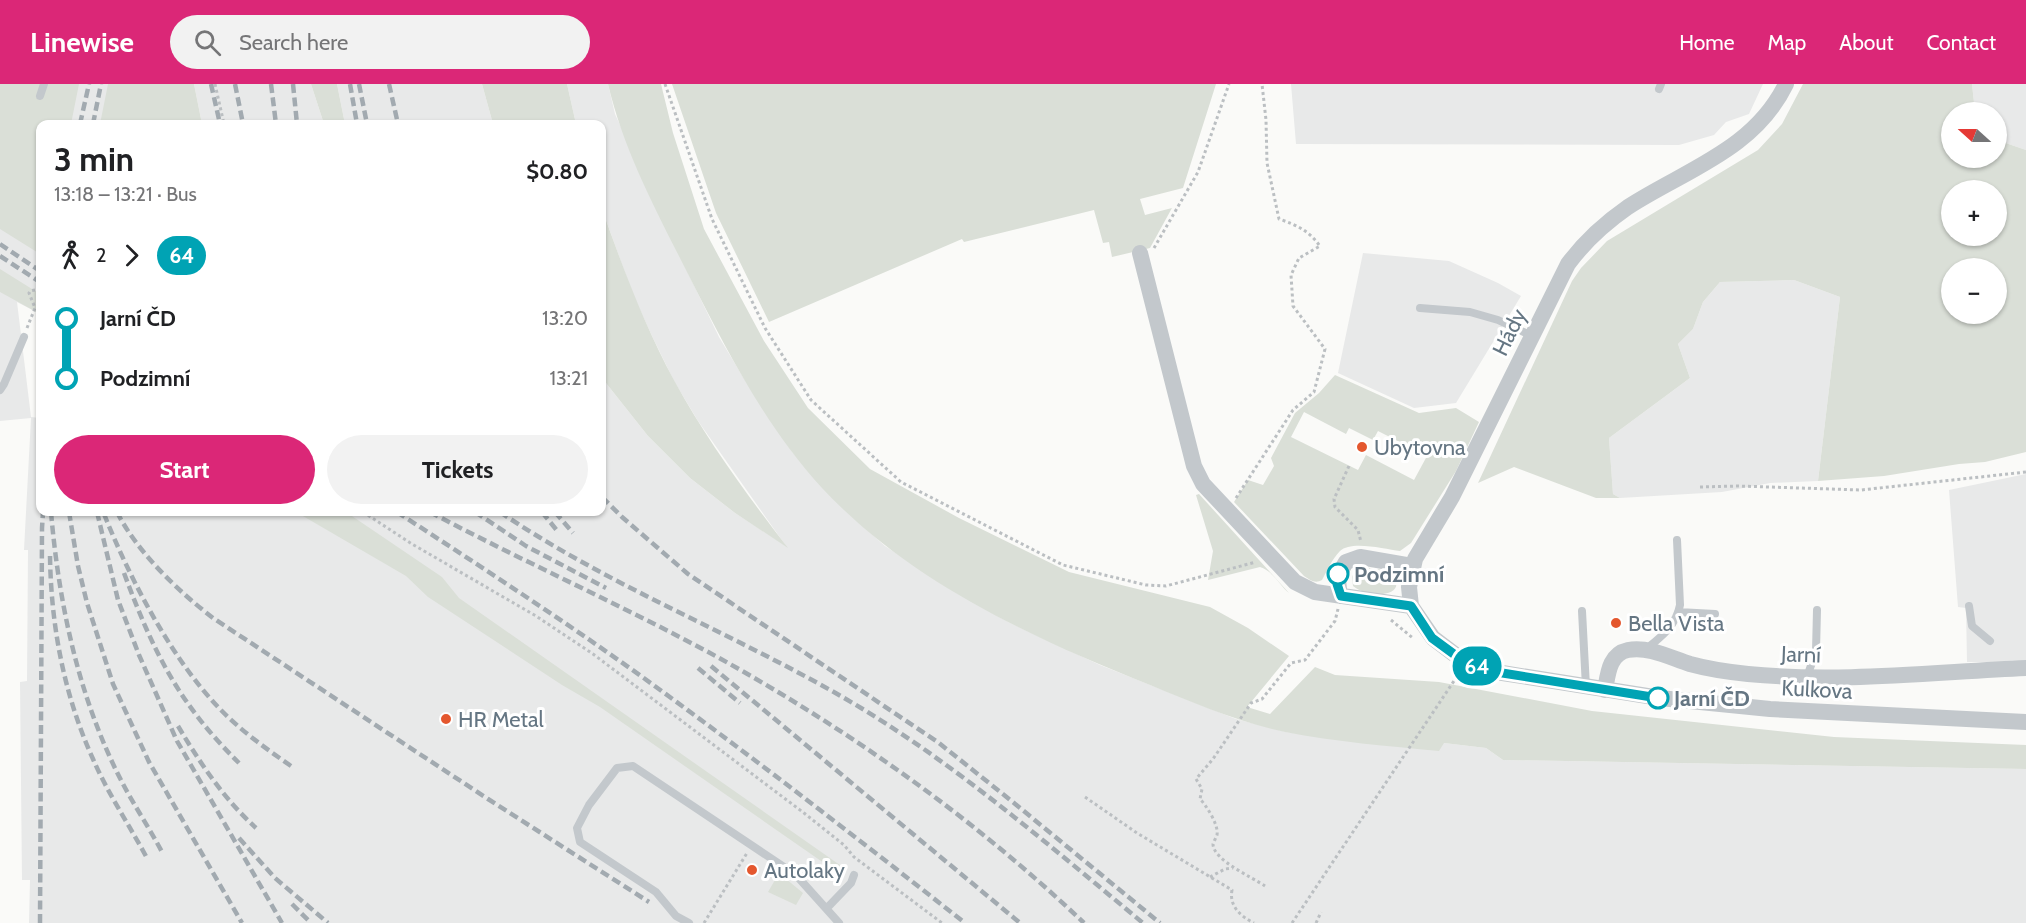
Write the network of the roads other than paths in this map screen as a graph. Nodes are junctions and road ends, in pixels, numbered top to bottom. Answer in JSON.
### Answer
{"nodes":[{"id":1,"x":44,"y":84,"type":"edge"},
{"id":2,"x":1786,"y":84,"type":"edge"},
{"id":3,"x":40,"y":96,"type":"dead end"},
{"id":4,"x":1142,"y":260,"type":"road end"},
{"id":5,"x":1420,"y":308,"type":"dead end"},
{"id":6,"x":1532,"y":336,"type":"junction"},
{"id":7,"x":24,"y":337,"type":"road end"},
{"id":8,"x":0,"y":390,"type":"edge"},
{"id":9,"x":1677,"y":540,"type":"dead end"},
{"id":10,"x":1412,"y":567,"type":"junction"},
{"id":11,"x":1341,"y":596,"type":"junction"},
{"id":12,"x":1411,"y":606,"type":"junction"},
{"id":13,"x":1970,"y":606,"type":"dead end"},
{"id":14,"x":1816,"y":610,"type":"dead end"},
{"id":15,"x":1582,"y":611,"type":"dead end"},
{"id":16,"x":1678,"y":612,"type":"junction"},
{"id":17,"x":1715,"y":614,"type":"dead end"},
{"id":18,"x":1990,"y":640,"type":"dead end"},
{"id":19,"x":1644,"y":650,"type":"junction"},
{"id":20,"x":2026,"y":668,"type":"edge"},
{"id":21,"x":1807,"y":677,"type":"junction"},
{"id":22,"x":1586,"y":687,"type":"junction"},
{"id":23,"x":1605,"y":690,"type":"junction"},
{"id":24,"x":2026,"y":722,"type":"edge"},
{"id":25,"x":854,"y":875,"type":"dead end"},
{"id":26,"x":827,"y":908,"type":"junction"},
{"id":27,"x":689,"y":923,"type":"edge"},
{"id":28,"x":839,"y":923,"type":"edge"}],
"edges":[{"from":1,"to":3,"type":"lane"},
{"from":2,"to":6,"type":"street","name":"Hády"},
{"from":4,"to":11,"type":"street"},
{"from":5,"to":6,"type":"lane"},
{"from":6,"to":10,"type":"street","name":"Hády"},
{"from":7,"to":8,"type":"lane"},
{"from":9,"to":16,"type":"lane"},
{"from":10,"to":11,"type":"street"},
{"from":10,"to":12,"type":"street","name":"Hády"},
{"from":11,"to":12,"type":"street"},
{"from":12,"to":22,"type":"street","name":"Kulkova"},
{"from":13,"to":18,"type":"lane"},
{"from":14,"to":21,"type":"lane"},
{"from":15,"to":22,"type":"lane"},
{"from":16,"to":17,"type":"lane"},
{"from":16,"to":19,"type":"lane"},
{"from":19,"to":21,"type":"street","name":"Jarní"},
{"from":19,"to":23,"type":"street","name":"Jarní"},
{"from":20,"to":21,"type":"street","name":"Jarní"},
{"from":22,"to":23,"type":"street","name":"Kulkova"},
{"from":23,"to":24,"type":"street","name":"Kulkova"},
{"from":25,"to":26,"type":"lane"},
{"from":26,"to":27,"type":"lane"},
{"from":26,"to":28,"type":"lane"}]}
